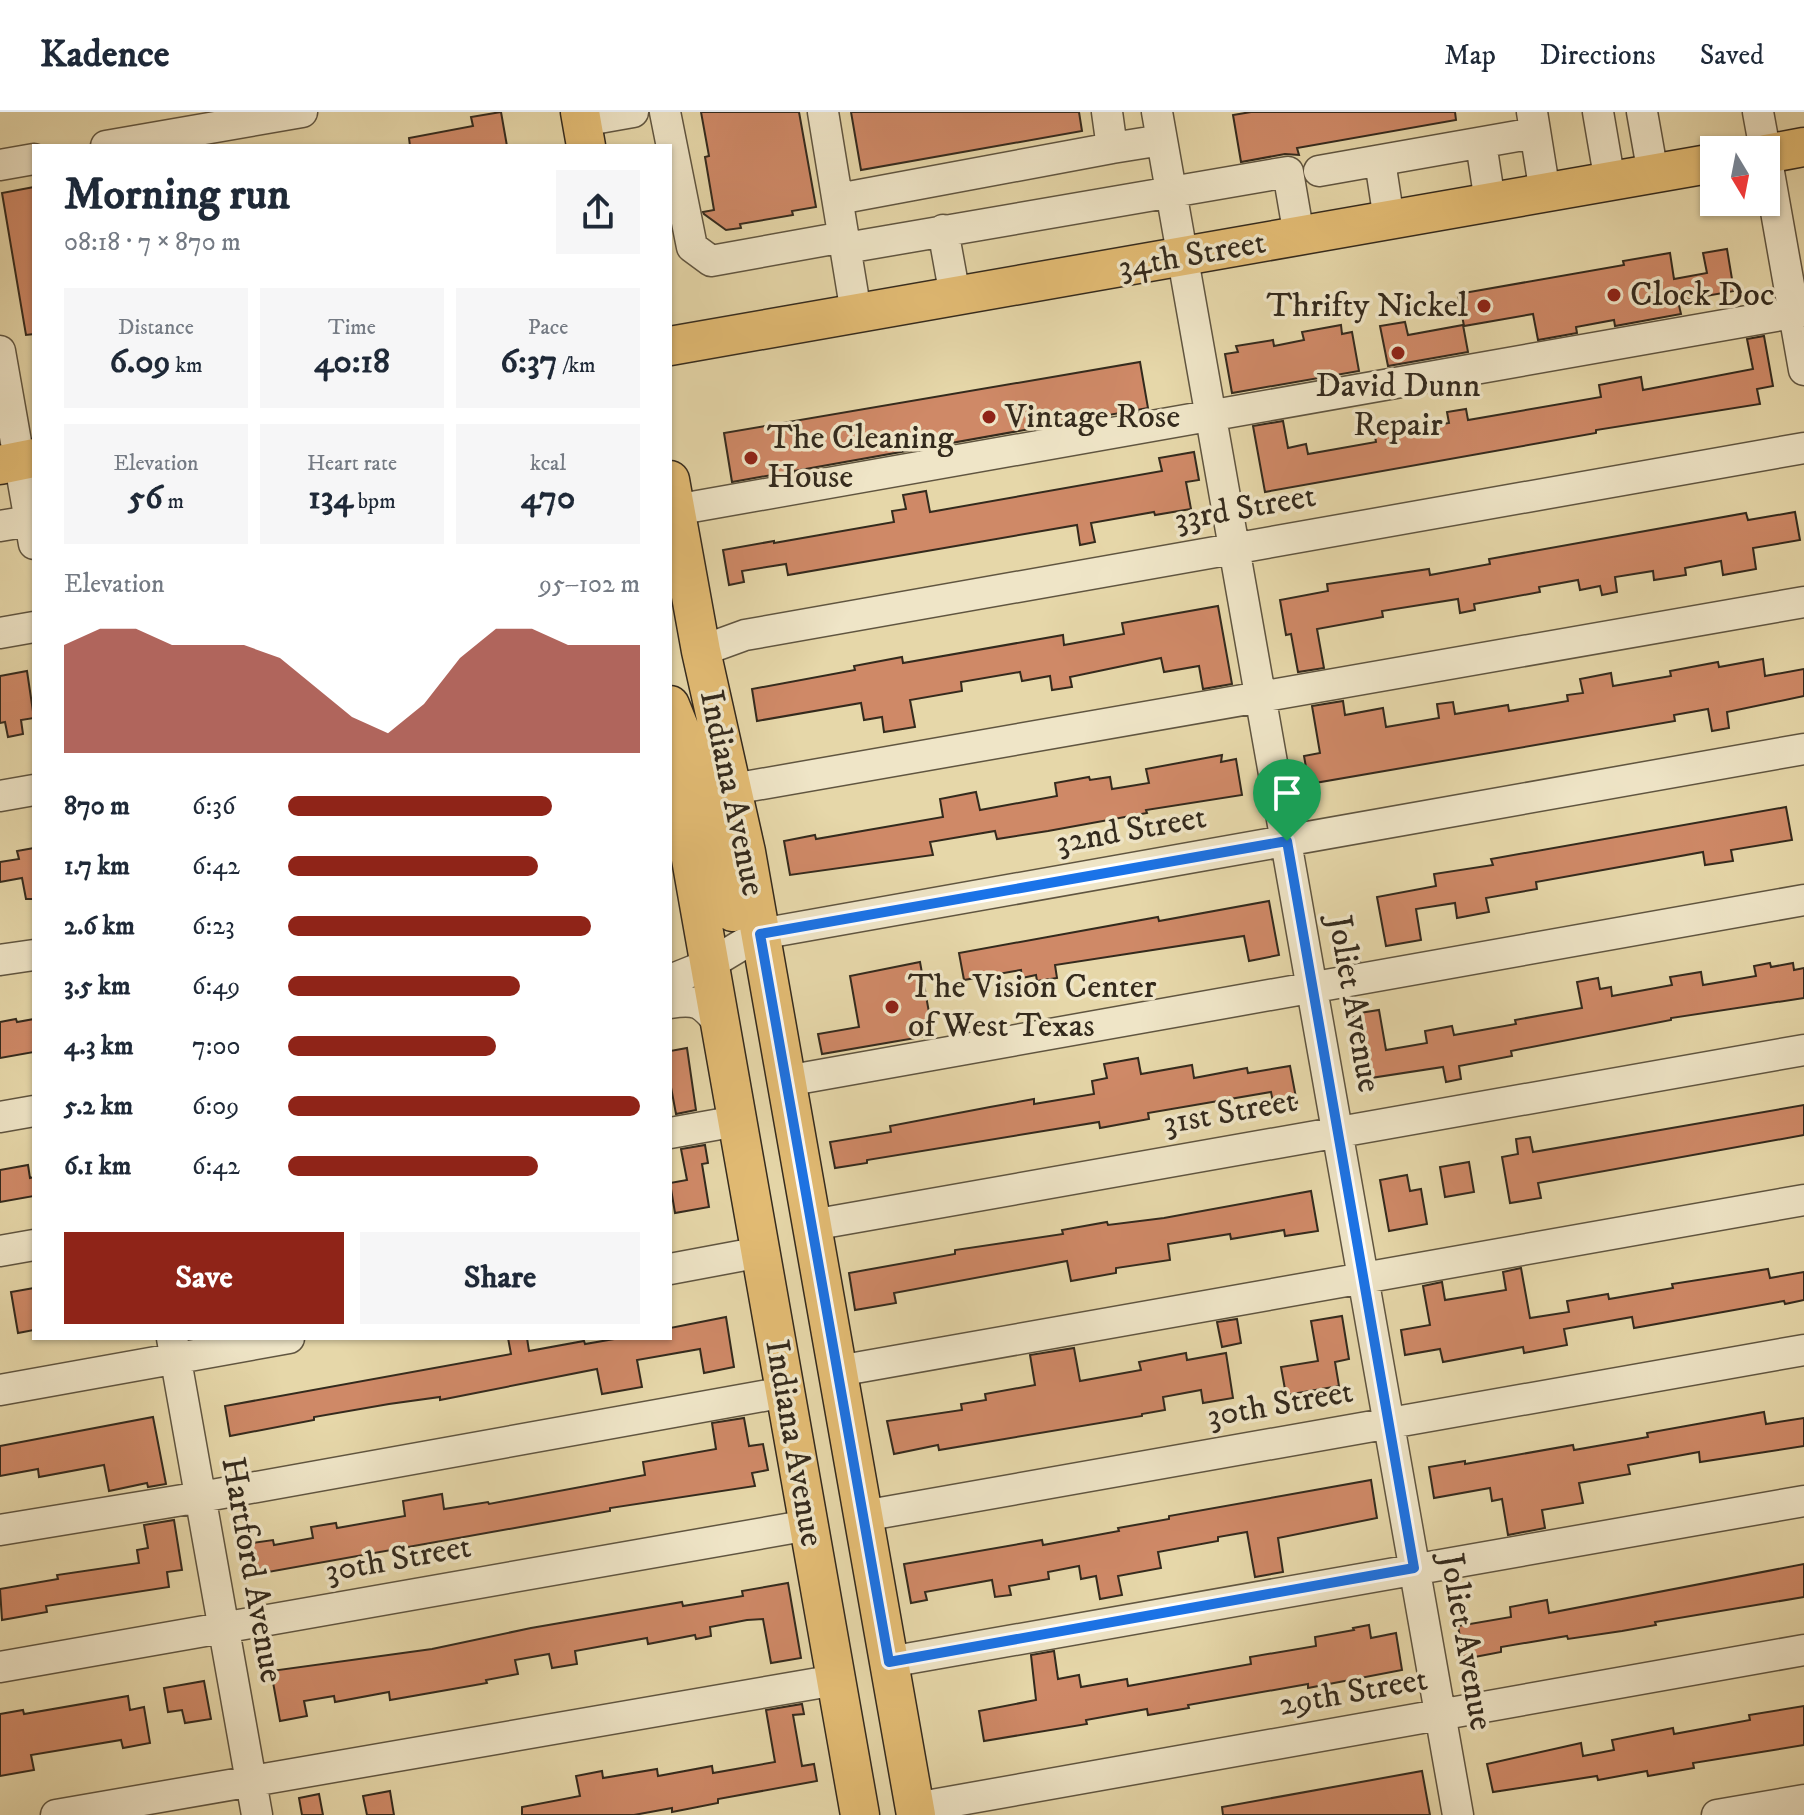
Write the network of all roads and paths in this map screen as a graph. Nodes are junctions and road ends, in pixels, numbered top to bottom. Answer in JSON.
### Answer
{"nodes":[{"id":1,"x":302,"y":112,"type":"edge"},
{"id":2,"x":633,"y":112,"type":"edge"},
{"id":3,"x":665,"y":112,"type":"edge"},
{"id":4,"x":823,"y":112,"type":"edge"},
{"id":5,"x":1107,"y":112,"type":"edge"},
{"id":6,"x":1598,"y":112,"type":"edge"},
{"id":7,"x":1642,"y":112,"type":"edge"},
{"id":8,"x":1758,"y":112,"type":"edge"},
{"id":9,"x":1533,"y":123,"type":"edge"},
{"id":10,"x":583,"y":126,"type":"edge"},
{"id":11,"x":1160,"y":126,"type":"edge"},
{"id":12,"x":238,"y":135,"type":"edge"},
{"id":13,"x":1763,"y":136,"type":"edge"},
{"id":14,"x":1481,"y":143,"type":"junction"},
{"id":15,"x":130,"y":144,"type":"edge"},
{"id":16,"x":671,"y":144,"type":"edge"},
{"id":17,"x":672,"y":147,"type":"edge"},
{"id":18,"x":1804,"y":147,"type":"edge"},
{"id":19,"x":1112,"y":148,"type":"junction"},
{"id":20,"x":1780,"y":151,"type":"edge"},
{"id":21,"x":32,"y":159,"type":"edge"},
{"id":22,"x":1380,"y":161,"type":"junction"},
{"id":23,"x":0,"y":165,"type":"edge"},
{"id":24,"x":1700,"y":166,"type":"edge"},
{"id":25,"x":1319,"y":171,"type":"dead end"},
{"id":26,"x":1653,"y":174,"type":"junction"},
{"id":27,"x":1610,"y":182,"type":"junction"},
{"id":28,"x":1170,"y":192,"type":"junction"},
{"id":29,"x":1545,"y":193,"type":"junction"},
{"id":30,"x":838,"y":199,"type":"junction"},
{"id":31,"x":1490,"y":202,"type":"junction"},
{"id":32,"x":1779,"y":216,"type":"edge"},
{"id":33,"x":1389,"y":220,"type":"junction"},
{"id":34,"x":943,"y":230,"type":"junction"},
{"id":35,"x":1299,"y":236,"type":"junction"},
{"id":36,"x":845,"y":243,"type":"junction"},
{"id":37,"x":1182,"y":256,"type":"junction"},
{"id":38,"x":955,"y":296,"type":"junction"},
{"id":39,"x":1799,"y":312,"type":"edge"},
{"id":40,"x":856,"y":313,"type":"junction"},
{"id":41,"x":672,"y":346,"type":"edge"},
{"id":42,"x":0,"y":351,"type":"edge"},
{"id":43,"x":1804,"y":370,"type":"edge"},
{"id":44,"x":1211,"y":415,"type":"junction"},
{"id":45,"x":1804,"y":448,"type":"edge"},
{"id":46,"x":18,"y":461,"type":"edge"},
{"id":47,"x":673,"y":495,"type":"edge"},
{"id":48,"x":0,"y":526,"type":"edge"},
{"id":49,"x":32,"y":533,"type":"edge"},
{"id":50,"x":1235,"y":549,"type":"junction"},
{"id":51,"x":1804,"y":602,"type":"edge"},
{"id":52,"x":32,"y":627,"type":"edge"},
{"id":53,"x":0,"y":633,"type":"edge"},
{"id":54,"x":701,"y":651,"type":"junction"},
{"id":55,"x":1261,"y":696,"type":"junction"},
{"id":56,"x":672,"y":710,"type":"edge"},
{"id":57,"x":1804,"y":749,"type":"edge"},
{"id":58,"x":672,"y":762,"type":"edge"},
{"id":59,"x":733,"y":789,"type":"junction"},
{"id":60,"x":32,"y":790,"type":"edge"},
{"id":61,"x":0,"y":796,"type":"edge"},
{"id":62,"x":679,"y":841,"type":"edge"},
{"id":63,"x":1287,"y":841,"type":"junction"},
{"id":64,"x":1804,"y":900,"type":"edge"},
{"id":65,"x":760,"y":934,"type":"junction"},
{"id":66,"x":32,"y":955,"type":"edge"},
{"id":67,"x":0,"y":960,"type":"edge"},
{"id":68,"x":710,"y":964,"type":"junction"},
{"id":69,"x":672,"y":979,"type":"edge"},
{"id":70,"x":1312,"y":987,"type":"junction"},
{"id":71,"x":672,"y":1003,"type":"edge"},
{"id":72,"x":721,"y":1025,"type":"junction"},
{"id":73,"x":1804,"y":1050,"type":"edge"},
{"id":74,"x":786,"y":1081,"type":"junction"},
{"id":75,"x":32,"y":1111,"type":"edge"},
{"id":76,"x":0,"y":1117,"type":"edge"},
{"id":77,"x":737,"y":1121,"type":"junction"},
{"id":78,"x":1338,"y":1132,"type":"junction"},
{"id":79,"x":672,"y":1133,"type":"edge"},
{"id":80,"x":1804,"y":1200,"type":"edge"},
{"id":81,"x":812,"y":1225,"type":"junction"},
{"id":82,"x":32,"y":1245,"type":"edge"},
{"id":83,"x":0,"y":1251,"type":"edge"},
{"id":84,"x":761,"y":1252,"type":"junction"},
{"id":85,"x":672,"y":1269,"type":"edge"},
{"id":86,"x":1364,"y":1279,"type":"junction"},
{"id":87,"x":266,"y":1340,"type":"edge"},
{"id":88,"x":174,"y":1348,"type":"edge"},
{"id":89,"x":1804,"y":1350,"type":"edge"},
{"id":90,"x":838,"y":1371,"type":"junction"},
{"id":91,"x":0,"y":1390,"type":"edge"},
{"id":92,"x":785,"y":1392,"type":"junction"},
{"id":93,"x":1389,"y":1423,"type":"junction"},
{"id":94,"x":201,"y":1497,"type":"junction"},
{"id":95,"x":1804,"y":1501,"type":"edge"},
{"id":96,"x":863,"y":1516,"type":"junction"},
{"id":97,"x":809,"y":1525,"type":"junction"},
{"id":98,"x":0,"y":1530,"type":"edge"},
{"id":99,"x":1414,"y":1568,"type":"junction"},
{"id":100,"x":224,"y":1629,"type":"junction"},
{"id":101,"x":1804,"y":1650,"type":"edge"},
{"id":102,"x":889,"y":1662,"type":"junction"},
{"id":103,"x":0,"y":1667,"type":"edge"},
{"id":104,"x":836,"y":1680,"type":"junction"},
{"id":105,"x":1440,"y":1715,"type":"junction"},
{"id":106,"x":251,"y":1781,"type":"junction"},
{"id":107,"x":1804,"y":1800,"type":"edge"},
{"id":108,"x":914,"y":1813,"type":"edge"},
{"id":109,"x":56,"y":1815,"type":"edge"},
{"id":110,"x":257,"y":1815,"type":"edge"},
{"id":111,"x":860,"y":1815,"type":"edge"},
{"id":112,"x":1458,"y":1815,"type":"edge"},
{"id":113,"x":1717,"y":1815,"type":"edge"}],
"edges":[{"from":1,"to":12,"type":"street"},
{"from":2,"to":10,"type":"street"},
{"from":3,"to":16,"type":"street"},
{"from":4,"to":30,"type":"street"},
{"from":5,"to":19,"type":"street"},
{"from":6,"to":27,"type":"street"},
{"from":7,"to":26,"type":"street"},
{"from":8,"to":13,"type":"street"},
{"from":9,"to":14,"type":"street"},
{"from":9,"to":29,"type":"street"},
{"from":11,"to":19,"type":"street"},
{"from":11,"to":28,"type":"street","name":"Joliet Avenue"},
{"from":12,"to":15,"type":"street"},
{"from":14,"to":22,"type":"street"},
{"from":14,"to":31,"type":"street"},
{"from":17,"to":36,"type":"street"},
{"from":18,"to":20,"type":"main road"},
{"from":19,"to":30,"type":"street"},
{"from":21,"to":23,"type":"street"},
{"from":22,"to":25,"type":"street"},
{"from":22,"to":33,"type":"street"},
{"from":24,"to":26,"type":"main road","name":"34th Street"},
{"from":26,"to":27,"type":"main road","name":"34th Street"},
{"from":27,"to":29,"type":"main road","name":"34th Street"},
{"from":28,"to":34,"type":"street"},
{"from":28,"to":35,"type":"street"},
{"from":28,"to":37,"type":"street","name":"Joliet Avenue"},
{"from":29,"to":31,"type":"main road","name":"34th Street"},
{"from":30,"to":36,"type":"street"},
{"from":31,"to":33,"type":"main road","name":"34th Street"},
{"from":32,"to":39,"type":"street"},
{"from":33,"to":35,"type":"main road","name":"34th Street"},
{"from":34,"to":36,"type":"street"},
{"from":34,"to":38,"type":"street"},
{"from":35,"to":37,"type":"main road","name":"34th Street"},
{"from":36,"to":40,"type":"street"},
{"from":37,"to":38,"type":"main road","name":"34th Street"},
{"from":37,"to":44,"type":"street","name":"Joliet Avenue"},
{"from":38,"to":40,"type":"main road","name":"34th Street"},
{"from":39,"to":43,"type":"street"},
{"from":39,"to":44,"type":"street"},
{"from":40,"to":41,"type":"main road","name":"34th Street"},
{"from":42,"to":46,"type":"street"},
{"from":44,"to":47,"type":"street"},
{"from":44,"to":50,"type":"street","name":"Joliet Avenue"},
{"from":45,"to":50,"type":"street","name":"33rd Street"},
{"from":46,"to":49,"type":"street"},
{"from":47,"to":54,"type":"main road","name":"Indiana Avenue"},
{"from":48,"to":49,"type":"street"},
{"from":50,"to":54,"type":"street","name":"33rd Street"},
{"from":50,"to":55,"type":"street","name":"Joliet Avenue"},
{"from":51,"to":55,"type":"street"},
{"from":52,"to":53,"type":"street"},
{"from":54,"to":59,"type":"main road","name":"Indiana Avenue"},
{"from":55,"to":59,"type":"street"},
{"from":55,"to":63,"type":"street","name":"Joliet Avenue"},
{"from":56,"to":65,"type":"main road"},
{"from":57,"to":63,"type":"street","name":"32nd Street"},
{"from":58,"to":62,"type":"main road","name":"Indiana Avenue"},
{"from":59,"to":65,"type":"main road","name":"Indiana Avenue"},
{"from":60,"to":61,"type":"street"},
{"from":62,"to":68,"type":"main road","name":"Indiana Avenue"},
{"from":63,"to":65,"type":"street","name":"32nd Street"},
{"from":63,"to":70,"type":"street","name":"Joliet Avenue"},
{"from":64,"to":70,"type":"street"},
{"from":65,"to":68,"type":"street","name":"32nd Street"},
{"from":65,"to":74,"type":"main road","name":"Indiana Avenue"},
{"from":66,"to":67,"type":"street"},
{"from":68,"to":69,"type":"street","name":"32nd Street"},
{"from":68,"to":72,"type":"main road","name":"Indiana Avenue"},
{"from":68,"to":81,"type":"main road"},
{"from":70,"to":74,"type":"street"},
{"from":70,"to":78,"type":"street","name":"Joliet Avenue"},
{"from":71,"to":72,"type":"street"},
{"from":72,"to":77,"type":"main road","name":"Indiana Avenue"},
{"from":73,"to":78,"type":"street","name":"31st Street"},
{"from":74,"to":81,"type":"main road","name":"Indiana Avenue"},
{"from":75,"to":76,"type":"street"},
{"from":77,"to":79,"type":"street"},
{"from":77,"to":84,"type":"main road","name":"Indiana Avenue"},
{"from":78,"to":81,"type":"street","name":"31st Street"},
{"from":78,"to":86,"type":"street","name":"Joliet Avenue"},
{"from":80,"to":86,"type":"street"},
{"from":81,"to":90,"type":"main road","name":"Indiana Avenue"},
{"from":82,"to":83,"type":"street"},
{"from":84,"to":85,"type":"street"},
{"from":84,"to":92,"type":"main road","name":"Indiana Avenue"},
{"from":86,"to":90,"type":"street"},
{"from":86,"to":93,"type":"street","name":"Joliet Avenue"},
{"from":87,"to":88,"type":"street"},
{"from":88,"to":91,"type":"street"},
{"from":88,"to":94,"type":"street","name":"Hartford Avenue"},
{"from":89,"to":93,"type":"street","name":"30th Street"},
{"from":90,"to":96,"type":"main road","name":"Indiana Avenue"},
{"from":92,"to":94,"type":"street"},
{"from":92,"to":97,"type":"main road","name":"Indiana Avenue"},
{"from":93,"to":96,"type":"street","name":"30th Street"},
{"from":93,"to":99,"type":"street","name":"Joliet Avenue"},
{"from":94,"to":98,"type":"street"},
{"from":94,"to":100,"type":"street","name":"Hartford Avenue"},
{"from":95,"to":99,"type":"street"},
{"from":96,"to":102,"type":"main road","name":"Indiana Avenue"},
{"from":97,"to":100,"type":"street","name":"30th Street"},
{"from":97,"to":104,"type":"main road","name":"Indiana Avenue"},
{"from":99,"to":102,"type":"street"},
{"from":99,"to":105,"type":"street","name":"Joliet Avenue"},
{"from":100,"to":103,"type":"street","name":"30th Street"},
{"from":100,"to":106,"type":"street","name":"Hartford Avenue"},
{"from":101,"to":105,"type":"street","name":"29th Street"},
{"from":102,"to":108,"type":"main road","name":"Indiana Avenue"},
{"from":104,"to":106,"type":"street"},
{"from":104,"to":111,"type":"main road","name":"Indiana Avenue"},
{"from":105,"to":108,"type":"street","name":"29th Street"},
{"from":105,"to":112,"type":"street","name":"Joliet Avenue"},
{"from":106,"to":109,"type":"street"},
{"from":106,"to":110,"type":"street","name":"Hartford Avenue"},
{"from":107,"to":113,"type":"street"}]}
